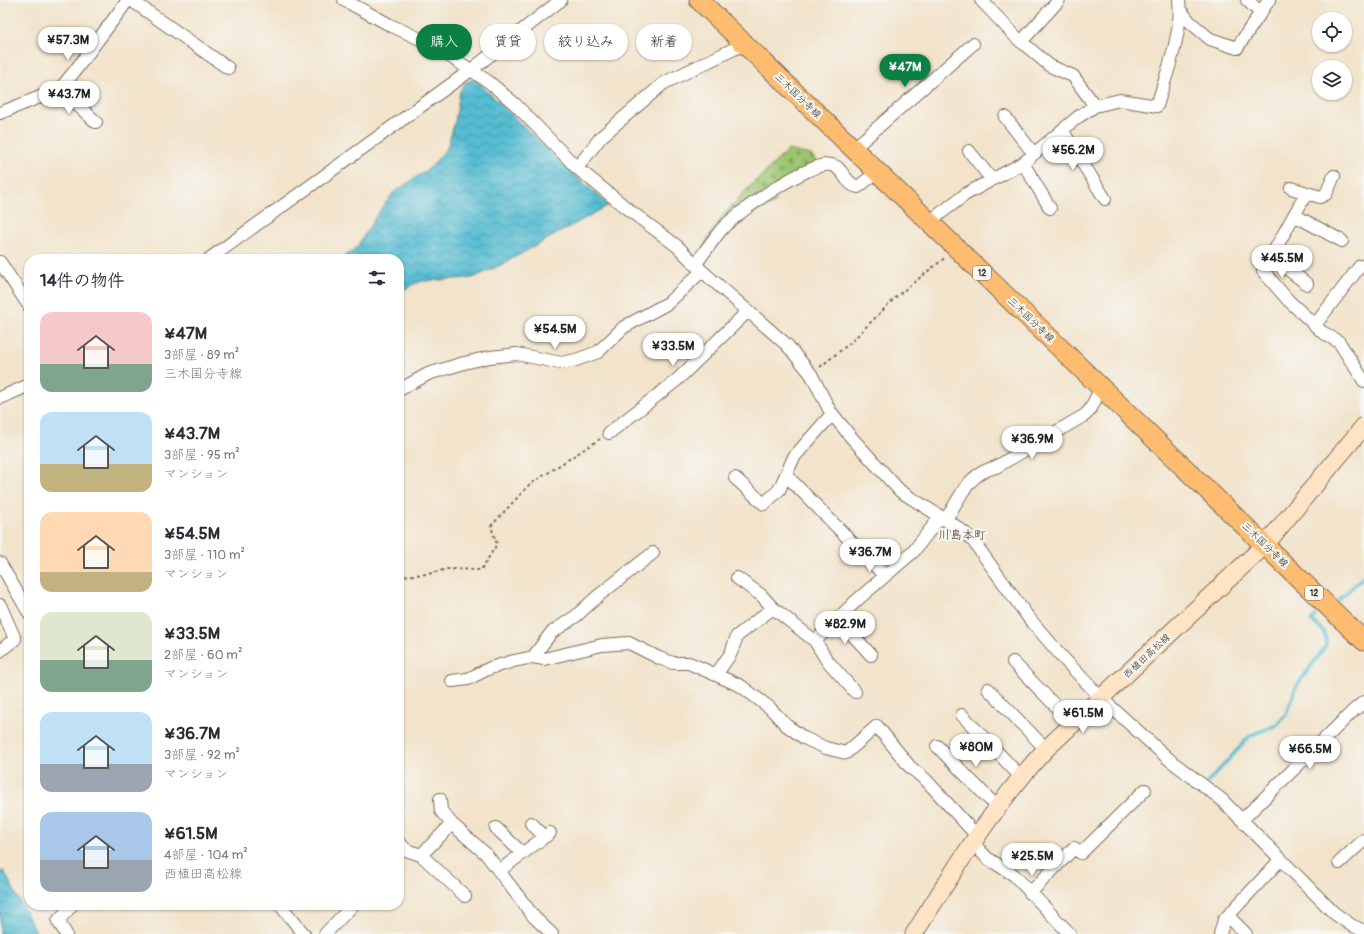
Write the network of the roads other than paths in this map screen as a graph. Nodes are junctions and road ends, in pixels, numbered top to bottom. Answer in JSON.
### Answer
{"nodes":[{"id":1,"x":130,"y":0,"type":"edge"},
{"id":2,"x":344,"y":0,"type":"edge"},
{"id":3,"x":561,"y":0,"type":"edge"},
{"id":4,"x":699,"y":0,"type":"edge"},
{"id":5,"x":981,"y":0,"type":"edge"},
{"id":6,"x":1059,"y":0,"type":"edge"},
{"id":7,"x":1248,"y":0,"type":"edge"},
{"id":8,"x":1269,"y":0,"type":"edge"},
{"id":9,"x":1180,"y":5,"type":"edge"},
{"id":10,"x":1260,"y":12,"type":"junction"},
{"id":11,"x":1021,"y":42,"type":"junction"},
{"id":12,"x":744,"y":44,"type":"junction"},
{"id":13,"x":974,"y":44,"type":"dead end"},
{"id":14,"x":228,"y":68,"type":"dead end"},
{"id":15,"x":471,"y":70,"type":"junction"},
{"id":16,"x":60,"y":89,"type":"junction"},
{"id":17,"x":1095,"y":106,"type":"junction"},
{"id":18,"x":0,"y":113,"type":"edge"},
{"id":19,"x":1005,"y":117,"type":"dead end"},
{"id":20,"x":96,"y":122,"type":"dead end"},
{"id":21,"x":1062,"y":130,"type":"junction"},
{"id":22,"x":853,"y":149,"type":"junction"},
{"id":23,"x":969,"y":151,"type":"dead end"},
{"id":24,"x":1034,"y":154,"type":"junction"},
{"id":25,"x":1023,"y":163,"type":"junction"},
{"id":26,"x":577,"y":168,"type":"junction"},
{"id":27,"x":877,"y":172,"type":"junction"},
{"id":28,"x":1334,"y":176,"type":"dead end"},
{"id":29,"x":992,"y":180,"type":"junction"},
{"id":30,"x":1290,"y":188,"type":"dead end"},
{"id":31,"x":1306,"y":194,"type":"junction"},
{"id":32,"x":1105,"y":199,"type":"dead end"},
{"id":33,"x":1050,"y":208,"type":"dead end"},
{"id":34,"x":1294,"y":215,"type":"junction"},
{"id":35,"x":929,"y":222,"type":"junction"},
{"id":36,"x":1342,"y":241,"type":"dead end"},
{"id":37,"x":216,"y":254,"type":"edge"},
{"id":38,"x":1271,"y":256,"type":"junction"},
{"id":39,"x":0,"y":262,"type":"edge"},
{"id":40,"x":1360,"y":266,"type":"dead end"},
{"id":41,"x":698,"y":268,"type":"junction"},
{"id":42,"x":1307,"y":284,"type":"dead end"},
{"id":43,"x":24,"y":298,"type":"edge"},
{"id":44,"x":747,"y":312,"type":"junction"},
{"id":45,"x":1315,"y":325,"type":"junction"},
{"id":46,"x":1364,"y":381,"type":"edge"},
{"id":47,"x":24,"y":387,"type":"edge"},
{"id":48,"x":404,"y":387,"type":"edge"},
{"id":49,"x":1101,"y":388,"type":"junction"},
{"id":50,"x":0,"y":398,"type":"edge"},
{"id":51,"x":832,"y":414,"type":"junction"},
{"id":52,"x":1364,"y":426,"type":"edge"},
{"id":53,"x":609,"y":433,"type":"road end"},
{"id":54,"x":786,"y":475,"type":"junction"},
{"id":55,"x":735,"y":478,"type":"dead end"},
{"id":56,"x":942,"y":518,"type":"junction"},
{"id":57,"x":1264,"y":545,"type":"junction"},
{"id":58,"x":653,"y":553,"type":"dead end"},
{"id":59,"x":0,"y":563,"type":"edge"},
{"id":60,"x":886,"y":576,"type":"junction"},
{"id":61,"x":736,"y":578,"type":"dead end"},
{"id":62,"x":24,"y":604,"type":"edge"},
{"id":63,"x":0,"y":605,"type":"edge"},
{"id":64,"x":773,"y":608,"type":"junction"},
{"id":65,"x":838,"y":619,"type":"junction"},
{"id":66,"x":815,"y":641,"type":"junction"},
{"id":67,"x":1364,"y":641,"type":"edge"},
{"id":68,"x":0,"y":651,"type":"edge"},
{"id":69,"x":871,"y":655,"type":"dead end"},
{"id":70,"x":534,"y":658,"type":"junction"},
{"id":71,"x":1013,"y":662,"type":"dead end"},
{"id":72,"x":716,"y":675,"type":"junction"},
{"id":73,"x":452,"y":681,"type":"dead end"},
{"id":74,"x":988,"y":689,"type":"dead end"},
{"id":75,"x":855,"y":692,"type":"dead end"},
{"id":76,"x":1101,"y":698,"type":"junction"},
{"id":77,"x":1364,"y":702,"type":"edge"},
{"id":78,"x":962,"y":715,"type":"dead end"},
{"id":79,"x":1073,"y":724,"type":"junction"},
{"id":80,"x":937,"y":746,"type":"dead end"},
{"id":81,"x":1046,"y":749,"type":"junction"},
{"id":82,"x":1021,"y":777,"type":"junction"},
{"id":83,"x":1145,"y":790,"type":"dead end"},
{"id":84,"x":440,"y":799,"type":"dead end"},
{"id":85,"x":997,"y":807,"type":"junction"},
{"id":86,"x":1242,"y":820,"type":"junction"},
{"id":87,"x":531,"y":823,"type":"dead end"},
{"id":88,"x":452,"y":824,"type":"junction"},
{"id":89,"x":496,"y":828,"type":"dead end"},
{"id":90,"x":975,"y":840,"type":"junction"},
{"id":91,"x":1364,"y":840,"type":"edge"},
{"id":92,"x":404,"y":851,"type":"edge"},
{"id":93,"x":522,"y":853,"type":"junction"},
{"id":94,"x":421,"y":855,"type":"junction"},
{"id":95,"x":1281,"y":859,"type":"junction"},
{"id":96,"x":1339,"y":864,"type":"dead end"},
{"id":97,"x":499,"y":871,"type":"junction"},
{"id":98,"x":1030,"y":893,"type":"junction"},
{"id":99,"x":464,"y":896,"type":"dead end"},
{"id":100,"x":68,"y":910,"type":"edge"},
{"id":101,"x":284,"y":910,"type":"edge"},
{"id":102,"x":348,"y":910,"type":"edge"},
{"id":103,"x":1228,"y":916,"type":"junction"},
{"id":104,"x":1364,"y":931,"type":"edge"},
{"id":105,"x":66,"y":934,"type":"edge"},
{"id":106,"x":304,"y":934,"type":"edge"},
{"id":107,"x":325,"y":934,"type":"edge"},
{"id":108,"x":552,"y":934,"type":"edge"},
{"id":109,"x":914,"y":934,"type":"edge"},
{"id":110,"x":1070,"y":934,"type":"edge"},
{"id":111,"x":1220,"y":934,"type":"edge"},
{"id":112,"x":1246,"y":934,"type":"edge"}],
"edges":[{"from":1,"to":14,"type":"street"},
{"from":1,"to":16,"type":"street"},
{"from":2,"to":15,"type":"street"},
{"from":3,"to":15,"type":"street"},
{"from":4,"to":12,"type":"main road","name":"三木国分寺線","number":"12"},
{"from":5,"to":11,"type":"street"},
{"from":6,"to":11,"type":"street"},
{"from":7,"to":10,"type":"street"},
{"from":8,"to":10,"type":"street"},
{"from":9,"to":10,"type":"street"},
{"from":9,"to":17,"type":"street"},
{"from":11,"to":17,"type":"street"},
{"from":12,"to":22,"type":"main road","name":"三木国分寺線","number":"12"},
{"from":12,"to":26,"type":"street"},
{"from":13,"to":22,"type":"street"},
{"from":15,"to":26,"type":"street"},
{"from":15,"to":37,"type":"street"},
{"from":16,"to":18,"type":"street"},
{"from":16,"to":20,"type":"street"},
{"from":17,"to":21,"type":"street"},
{"from":19,"to":24,"type":"street"},
{"from":21,"to":24,"type":"street"},
{"from":21,"to":32,"type":"street"},
{"from":22,"to":27,"type":"main road","name":"三木国分寺線","number":"12"},
{"from":23,"to":29,"type":"street"},
{"from":24,"to":25,"type":"street"},
{"from":25,"to":29,"type":"street"},
{"from":25,"to":33,"type":"street"},
{"from":26,"to":41,"type":"street"},
{"from":27,"to":35,"type":"main road","name":"三木国分寺線","number":"12"},
{"from":27,"to":41,"type":"street"},
{"from":28,"to":31,"type":"street"},
{"from":29,"to":35,"type":"street"},
{"from":30,"to":31,"type":"street"},
{"from":31,"to":34,"type":"street"},
{"from":34,"to":36,"type":"street"},
{"from":34,"to":38,"type":"street"},
{"from":35,"to":49,"type":"main road","name":"三木国分寺線","number":"12"},
{"from":38,"to":42,"type":"street"},
{"from":38,"to":45,"type":"street"},
{"from":39,"to":43,"type":"street"},
{"from":40,"to":45,"type":"street"},
{"from":41,"to":44,"type":"street"},
{"from":41,"to":48,"type":"street"},
{"from":44,"to":51,"type":"street"},
{"from":44,"to":53,"type":"street"},
{"from":45,"to":46,"type":"street"},
{"from":47,"to":50,"type":"street"},
{"from":49,"to":56,"type":"street"},
{"from":49,"to":57,"type":"main road","name":"三木国分寺線","number":"12"},
{"from":51,"to":54,"type":"street"},
{"from":51,"to":56,"type":"street"},
{"from":52,"to":57,"type":"main road","name":"西植田高松線"},
{"from":54,"to":55,"type":"street"},
{"from":54,"to":60,"type":"street"},
{"from":56,"to":60,"type":"street"},
{"from":56,"to":76,"type":"street"},
{"from":57,"to":67,"type":"main road","name":"三木国分寺線","number":"12"},
{"from":57,"to":76,"type":"main road","name":"西植田高松線"},
{"from":58,"to":70,"type":"street"},
{"from":59,"to":62,"type":"street"},
{"from":60,"to":65,"type":"street"},
{"from":61,"to":64,"type":"street"},
{"from":63,"to":68,"type":"street"},
{"from":64,"to":66,"type":"street"},
{"from":64,"to":72,"type":"street"},
{"from":65,"to":66,"type":"street"},
{"from":65,"to":69,"type":"street"},
{"from":66,"to":75,"type":"street"},
{"from":70,"to":72,"type":"street"},
{"from":70,"to":73,"type":"street"},
{"from":71,"to":79,"type":"street"},
{"from":72,"to":90,"type":"street"},
{"from":74,"to":81,"type":"street"},
{"from":76,"to":79,"type":"main road","name":"西植田高松線"},
{"from":76,"to":86,"type":"street"},
{"from":77,"to":86,"type":"street"},
{"from":78,"to":82,"type":"street"},
{"from":79,"to":81,"type":"main road","name":"西植田高松線"},
{"from":80,"to":85,"type":"street"},
{"from":81,"to":82,"type":"main road","name":"西植田高松線"},
{"from":82,"to":85,"type":"main road","name":"西植田高松線"},
{"from":83,"to":98,"type":"street"},
{"from":84,"to":88,"type":"street"},
{"from":85,"to":90,"type":"main road","name":"西植田高松線"},
{"from":86,"to":95,"type":"street"},
{"from":87,"to":93,"type":"street"},
{"from":88,"to":94,"type":"street"},
{"from":88,"to":97,"type":"street"},
{"from":89,"to":93,"type":"street"},
{"from":90,"to":98,"type":"street"},
{"from":90,"to":109,"type":"main road","name":"西植田高松線"},
{"from":91,"to":96,"type":"street"},
{"from":92,"to":94,"type":"street"},
{"from":93,"to":97,"type":"street"},
{"from":94,"to":99,"type":"street"},
{"from":95,"to":103,"type":"street"},
{"from":95,"to":104,"type":"street"},
{"from":97,"to":108,"type":"street"},
{"from":98,"to":110,"type":"street"},
{"from":100,"to":105,"type":"street"},
{"from":101,"to":106,"type":"street"},
{"from":102,"to":107,"type":"street"},
{"from":103,"to":111,"type":"street"},
{"from":103,"to":112,"type":"street"}]}
